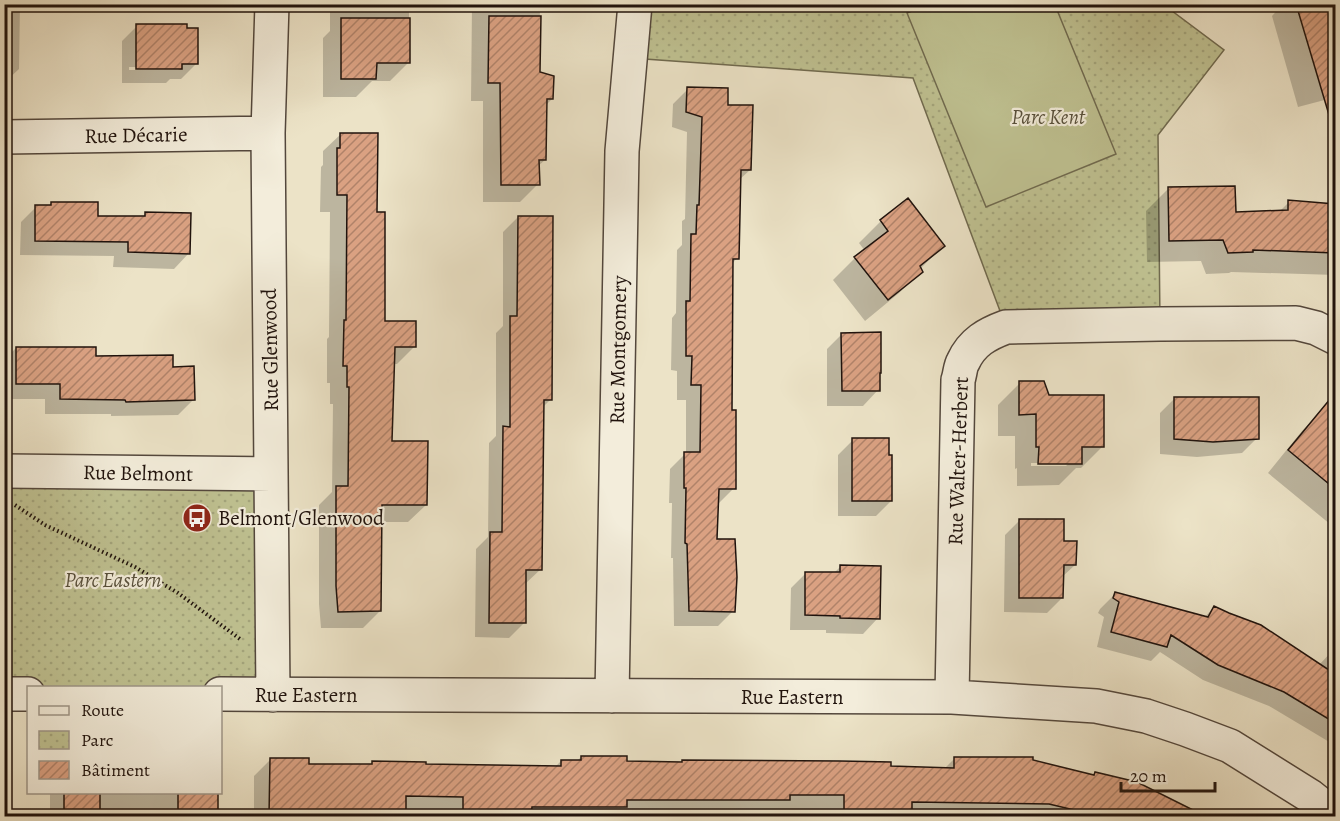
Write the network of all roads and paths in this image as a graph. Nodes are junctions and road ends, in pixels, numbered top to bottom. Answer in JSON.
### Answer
{"nodes":[{"id":1,"x":272,"y":4,"type":"edge"},
{"id":2,"x":635,"y":4,"type":"edge"},
{"id":3,"x":268,"y":133,"type":"junction"},
{"id":4,"x":4,"y":137,"type":"edge"},
{"id":5,"x":1335,"y":338,"type":"edge"},
{"id":6,"x":4,"y":471,"type":"edge"},
{"id":7,"x":271,"y":474,"type":"junction"},
{"id":8,"x":12,"y":503,"type":"dead end"},
{"id":9,"x":242,"y":640,"type":"dead end"},
{"id":10,"x":4,"y":694,"type":"edge"},
{"id":11,"x":27,"y":694,"type":"edge"},
{"id":12,"x":222,"y":694,"type":"edge"},
{"id":13,"x":273,"y":695,"type":"junction"},
{"id":14,"x":612,"y":696,"type":"junction"},
{"id":15,"x":951,"y":697,"type":"junction"},
{"id":16,"x":1335,"y":816,"type":"edge"}],
"edges":[{"from":1,"to":3,"type":"street","name":"Rue Glenwood"},
{"from":2,"to":14,"type":"street","name":"Rue Montgomery"},
{"from":3,"to":4,"type":"street","name":"Rue Décarie"},
{"from":3,"to":7,"type":"street","name":"Rue Glenwood"},
{"from":5,"to":15,"type":"street","name":"Rue Walter-Herbert"},
{"from":6,"to":7,"type":"street","name":"Rue Belmont"},
{"from":7,"to":13,"type":"street","name":"Rue Glenwood"},
{"from":8,"to":9,"type":"path"},
{"from":10,"to":11,"type":"street"},
{"from":12,"to":13,"type":"street","name":"Rue Eastern"},
{"from":13,"to":14,"type":"street","name":"Rue Eastern"},
{"from":14,"to":15,"type":"street","name":"Rue Eastern"},
{"from":15,"to":16,"type":"street","name":"Rue Eastern"}]}
